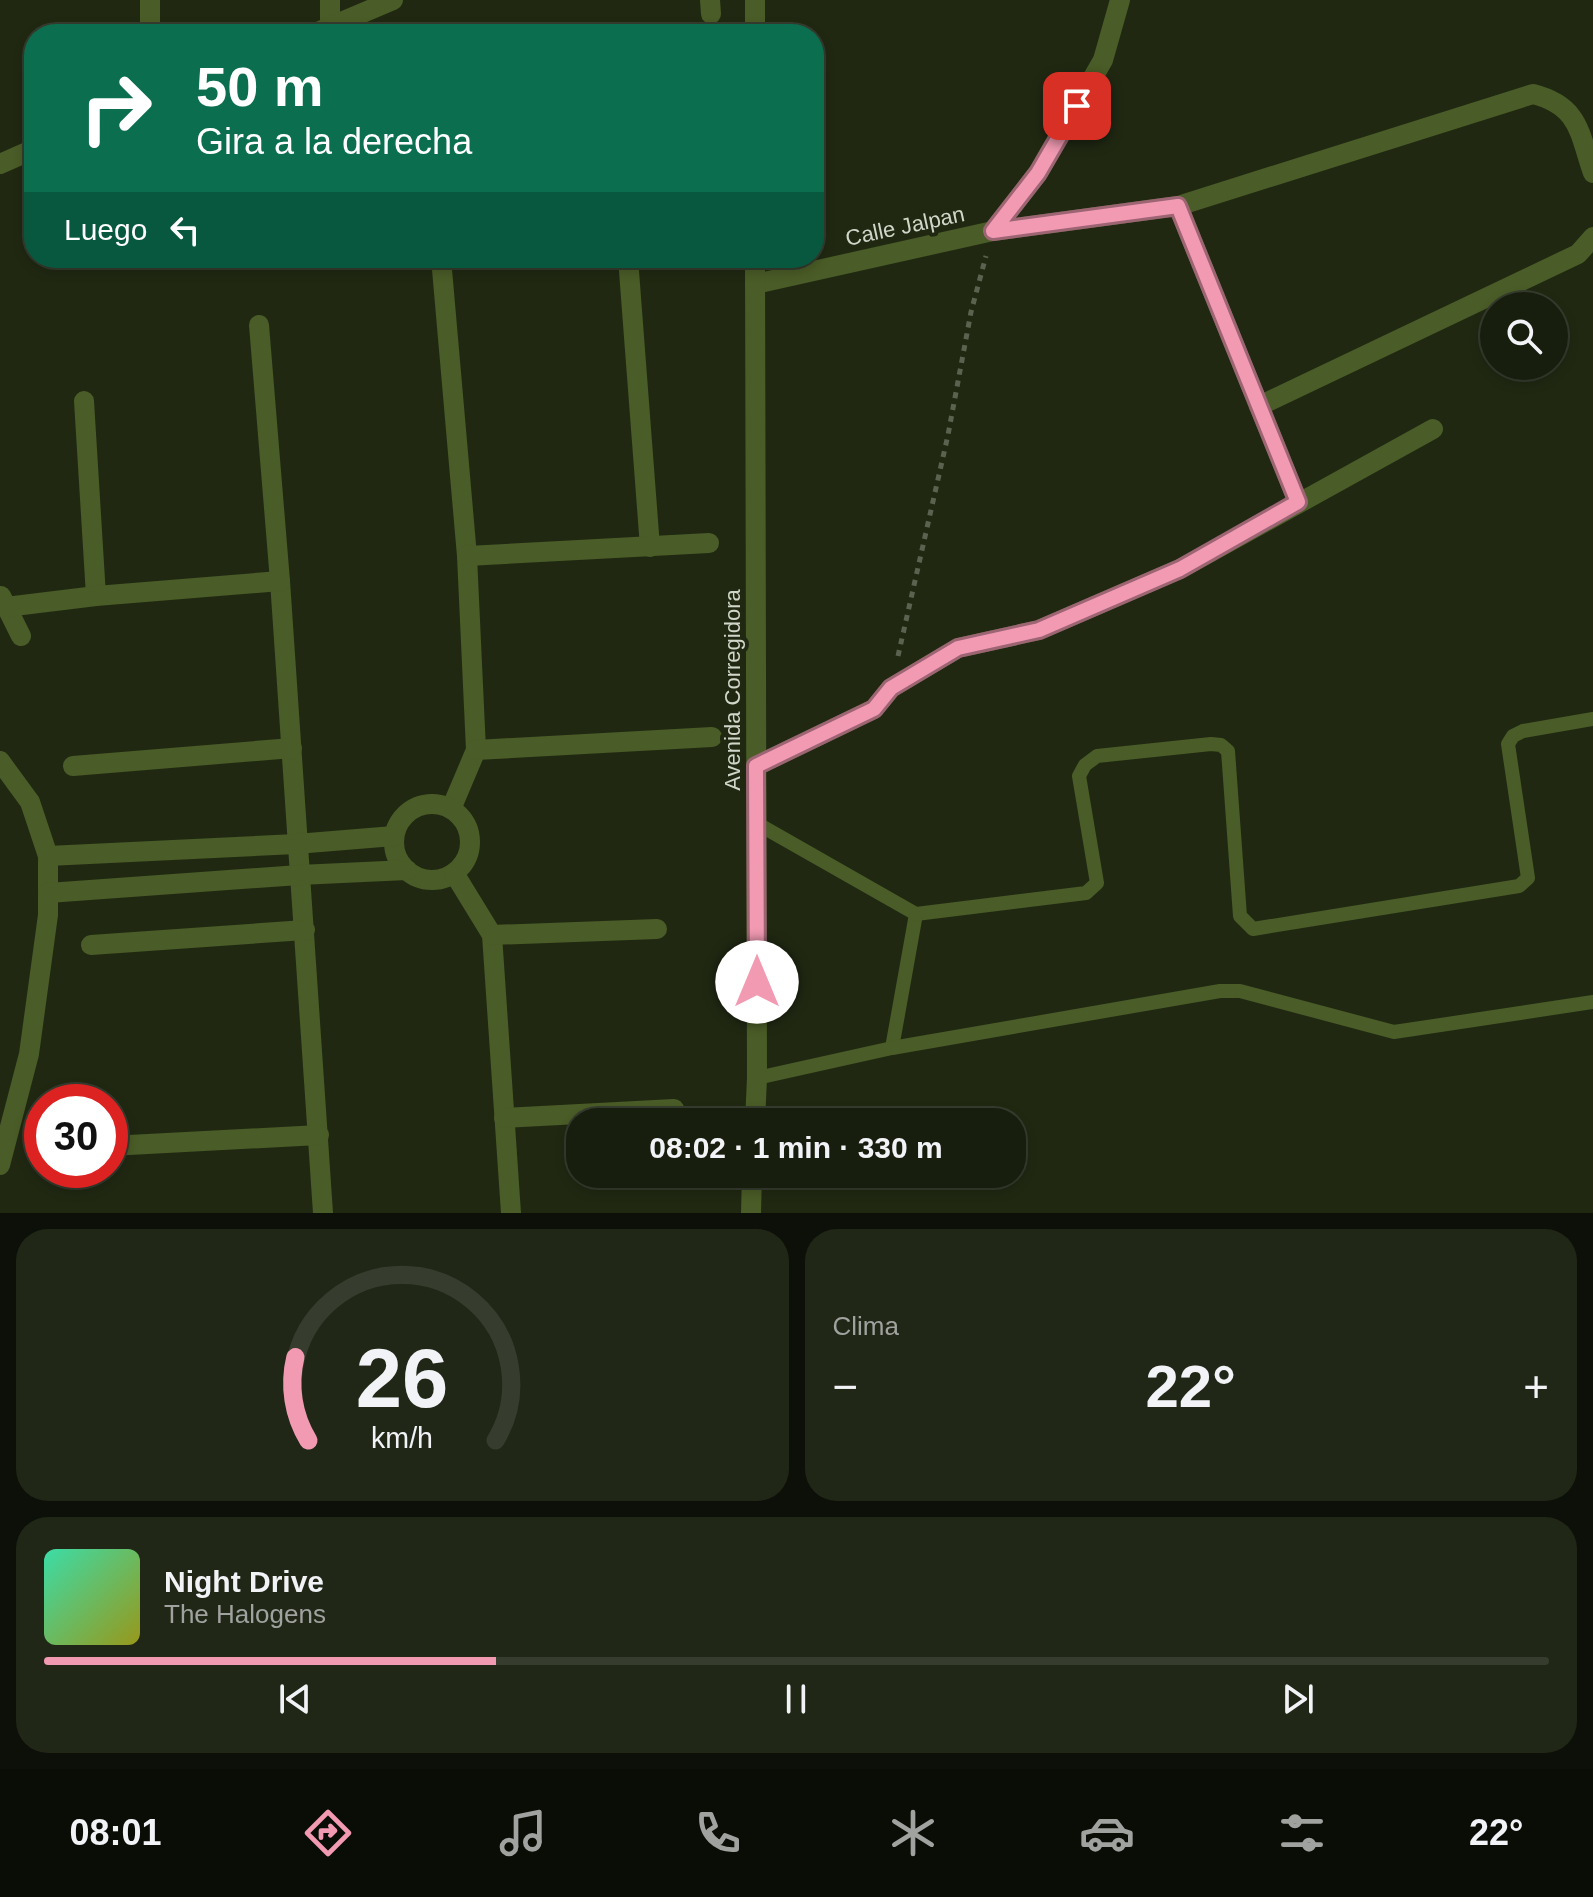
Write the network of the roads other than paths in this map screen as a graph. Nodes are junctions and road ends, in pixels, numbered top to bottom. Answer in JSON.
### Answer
{"nodes":[{"id":1,"x":150,"y":0,"type":"edge"},
{"id":2,"x":330,"y":0,"type":"edge"},
{"id":3,"x":393,"y":0,"type":"edge"},
{"id":4,"x":755,"y":0,"type":"edge"},
{"id":5,"x":1120,"y":0,"type":"edge"},
{"id":6,"x":150,"y":24,"type":"edge"},
{"id":7,"x":324,"y":24,"type":"edge"},
{"id":8,"x":338,"y":24,"type":"edge"},
{"id":9,"x":755,"y":24,"type":"edge"},
{"id":10,"x":24,"y":153,"type":"edge"},
{"id":11,"x":0,"y":164,"type":"edge"},
{"id":12,"x":1593,"y":173,"type":"edge"},
{"id":13,"x":1178,"y":206,"type":"junction"},
{"id":14,"x":993,"y":231,"type":"junction"},
{"id":15,"x":1593,"y":237,"type":"edge"},
{"id":16,"x":442,"y":268,"type":"edge"},
{"id":17,"x":629,"y":268,"type":"edge"},
{"id":18,"x":755,"y":268,"type":"edge"},
{"id":19,"x":755,"y":284,"type":"junction"},
{"id":20,"x":259,"y":325,"type":"dead end"},
{"id":21,"x":84,"y":401,"type":"dead end"},
{"id":22,"x":1259,"y":406,"type":"junction"},
{"id":23,"x":1433,"y":429,"type":"dead end"},
{"id":24,"x":1298,"y":502,"type":"junction"},
{"id":25,"x":709,"y":543,"type":"dead end"},
{"id":26,"x":650,"y":547,"type":"junction"},
{"id":27,"x":467,"y":556,"type":"junction"},
{"id":28,"x":280,"y":581,"type":"junction"},
{"id":29,"x":96,"y":596,"type":"junction"},
{"id":30,"x":3,"y":601,"type":"edge"},
{"id":31,"x":21,"y":636,"type":"dead end"},
{"id":32,"x":1593,"y":719,"type":"edge"},
{"id":33,"x":712,"y":737,"type":"dead end"},
{"id":34,"x":292,"y":748,"type":"junction"},
{"id":35,"x":476,"y":750,"type":"junction"},
{"id":36,"x":0,"y":761,"type":"edge"},
{"id":37,"x":73,"y":766,"type":"dead end"},
{"id":38,"x":756,"y":766,"type":"junction"},
{"id":39,"x":451,"y":809,"type":"junction"},
{"id":40,"x":756,"y":823,"type":"junction"},
{"id":41,"x":394,"y":836,"type":"junction"},
{"id":42,"x":296,"y":844,"type":"junction"},
{"id":43,"x":48,"y":856,"type":"junction"},
{"id":44,"x":407,"y":870,"type":"junction"},
{"id":45,"x":454,"y":873,"type":"junction"},
{"id":46,"x":299,"y":875,"type":"junction"},
{"id":47,"x":48,"y":893,"type":"junction"},
{"id":48,"x":916,"y":914,"type":"junction"},
{"id":49,"x":657,"y":929,"type":"dead end"},
{"id":50,"x":305,"y":930,"type":"junction"},
{"id":51,"x":492,"y":935,"type":"junction"},
{"id":52,"x":91,"y":945,"type":"dead end"},
{"id":53,"x":1593,"y":1002,"type":"edge"},
{"id":54,"x":892,"y":1048,"type":"junction"},
{"id":55,"x":757,"y":1078,"type":"junction"},
{"id":56,"x":756,"y":1108,"type":"edge"},
{"id":57,"x":566,"y":1115,"type":"edge"},
{"id":58,"x":504,"y":1118,"type":"junction"},
{"id":59,"x":319,"y":1135,"type":"junction"},
{"id":60,"x":128,"y":1145,"type":"edge"},
{"id":61,"x":0,"y":1165,"type":"edge"},
{"id":62,"x":752,"y":1188,"type":"edge"},
{"id":63,"x":323,"y":1213,"type":"edge"},
{"id":64,"x":511,"y":1213,"type":"edge"},
{"id":65,"x":751,"y":1213,"type":"edge"}],
"edges":[{"from":1,"to":6,"type":"street"},
{"from":2,"to":7,"type":"street"},
{"from":3,"to":8,"type":"street"},
{"from":4,"to":9,"type":"street"},
{"from":5,"to":14,"type":"street","name":"Calle Jalpan"},
{"from":10,"to":11,"type":"street"},
{"from":12,"to":13,"type":"street"},
{"from":13,"to":14,"type":"street"},
{"from":13,"to":22,"type":"street"},
{"from":14,"to":19,"type":"street","name":"Calle Jalpan"},
{"from":15,"to":22,"type":"street"},
{"from":16,"to":27,"type":"street"},
{"from":17,"to":26,"type":"street"},
{"from":18,"to":19,"type":"street","name":"Avenida Corregidora"},
{"from":19,"to":38,"type":"street","name":"Avenida Corregidora"},
{"from":20,"to":28,"type":"street"},
{"from":21,"to":29,"type":"street"},
{"from":22,"to":24,"type":"street"},
{"from":23,"to":24,"type":"street"},
{"from":24,"to":38,"type":"street"},
{"from":25,"to":26,"type":"street"},
{"from":26,"to":27,"type":"street"},
{"from":27,"to":35,"type":"street"},
{"from":28,"to":29,"type":"street"},
{"from":28,"to":34,"type":"street"},
{"from":29,"to":30,"type":"street"},
{"from":30,"to":31,"type":"street"},
{"from":32,"to":48,"type":"lane"},
{"from":33,"to":35,"type":"street"},
{"from":34,"to":37,"type":"street"},
{"from":34,"to":42,"type":"street"},
{"from":35,"to":39,"type":"street"},
{"from":36,"to":43,"type":"street"},
{"from":38,"to":40,"type":"street","name":"Avenida Corregidora"},
{"from":39,"to":41,"type":"street"},
{"from":39,"to":45,"type":"street"},
{"from":40,"to":48,"type":"lane"},
{"from":40,"to":55,"type":"street","name":"Avenida Corregidora"},
{"from":41,"to":42,"type":"street"},
{"from":41,"to":44,"type":"street"},
{"from":42,"to":43,"type":"street"},
{"from":42,"to":46,"type":"street"},
{"from":43,"to":47,"type":"street"},
{"from":44,"to":45,"type":"street"},
{"from":44,"to":46,"type":"street"},
{"from":45,"to":51,"type":"street"},
{"from":46,"to":47,"type":"street"},
{"from":46,"to":50,"type":"street"},
{"from":47,"to":61,"type":"street"},
{"from":48,"to":54,"type":"lane"},
{"from":49,"to":51,"type":"street"},
{"from":50,"to":52,"type":"street"},
{"from":50,"to":59,"type":"street"},
{"from":51,"to":58,"type":"street"},
{"from":53,"to":54,"type":"lane"},
{"from":54,"to":55,"type":"lane"},
{"from":55,"to":56,"type":"street","name":"Avenida Corregidora"},
{"from":57,"to":58,"type":"street"},
{"from":58,"to":64,"type":"street"},
{"from":59,"to":60,"type":"street"},
{"from":59,"to":63,"type":"street"},
{"from":62,"to":65,"type":"street"}]}
